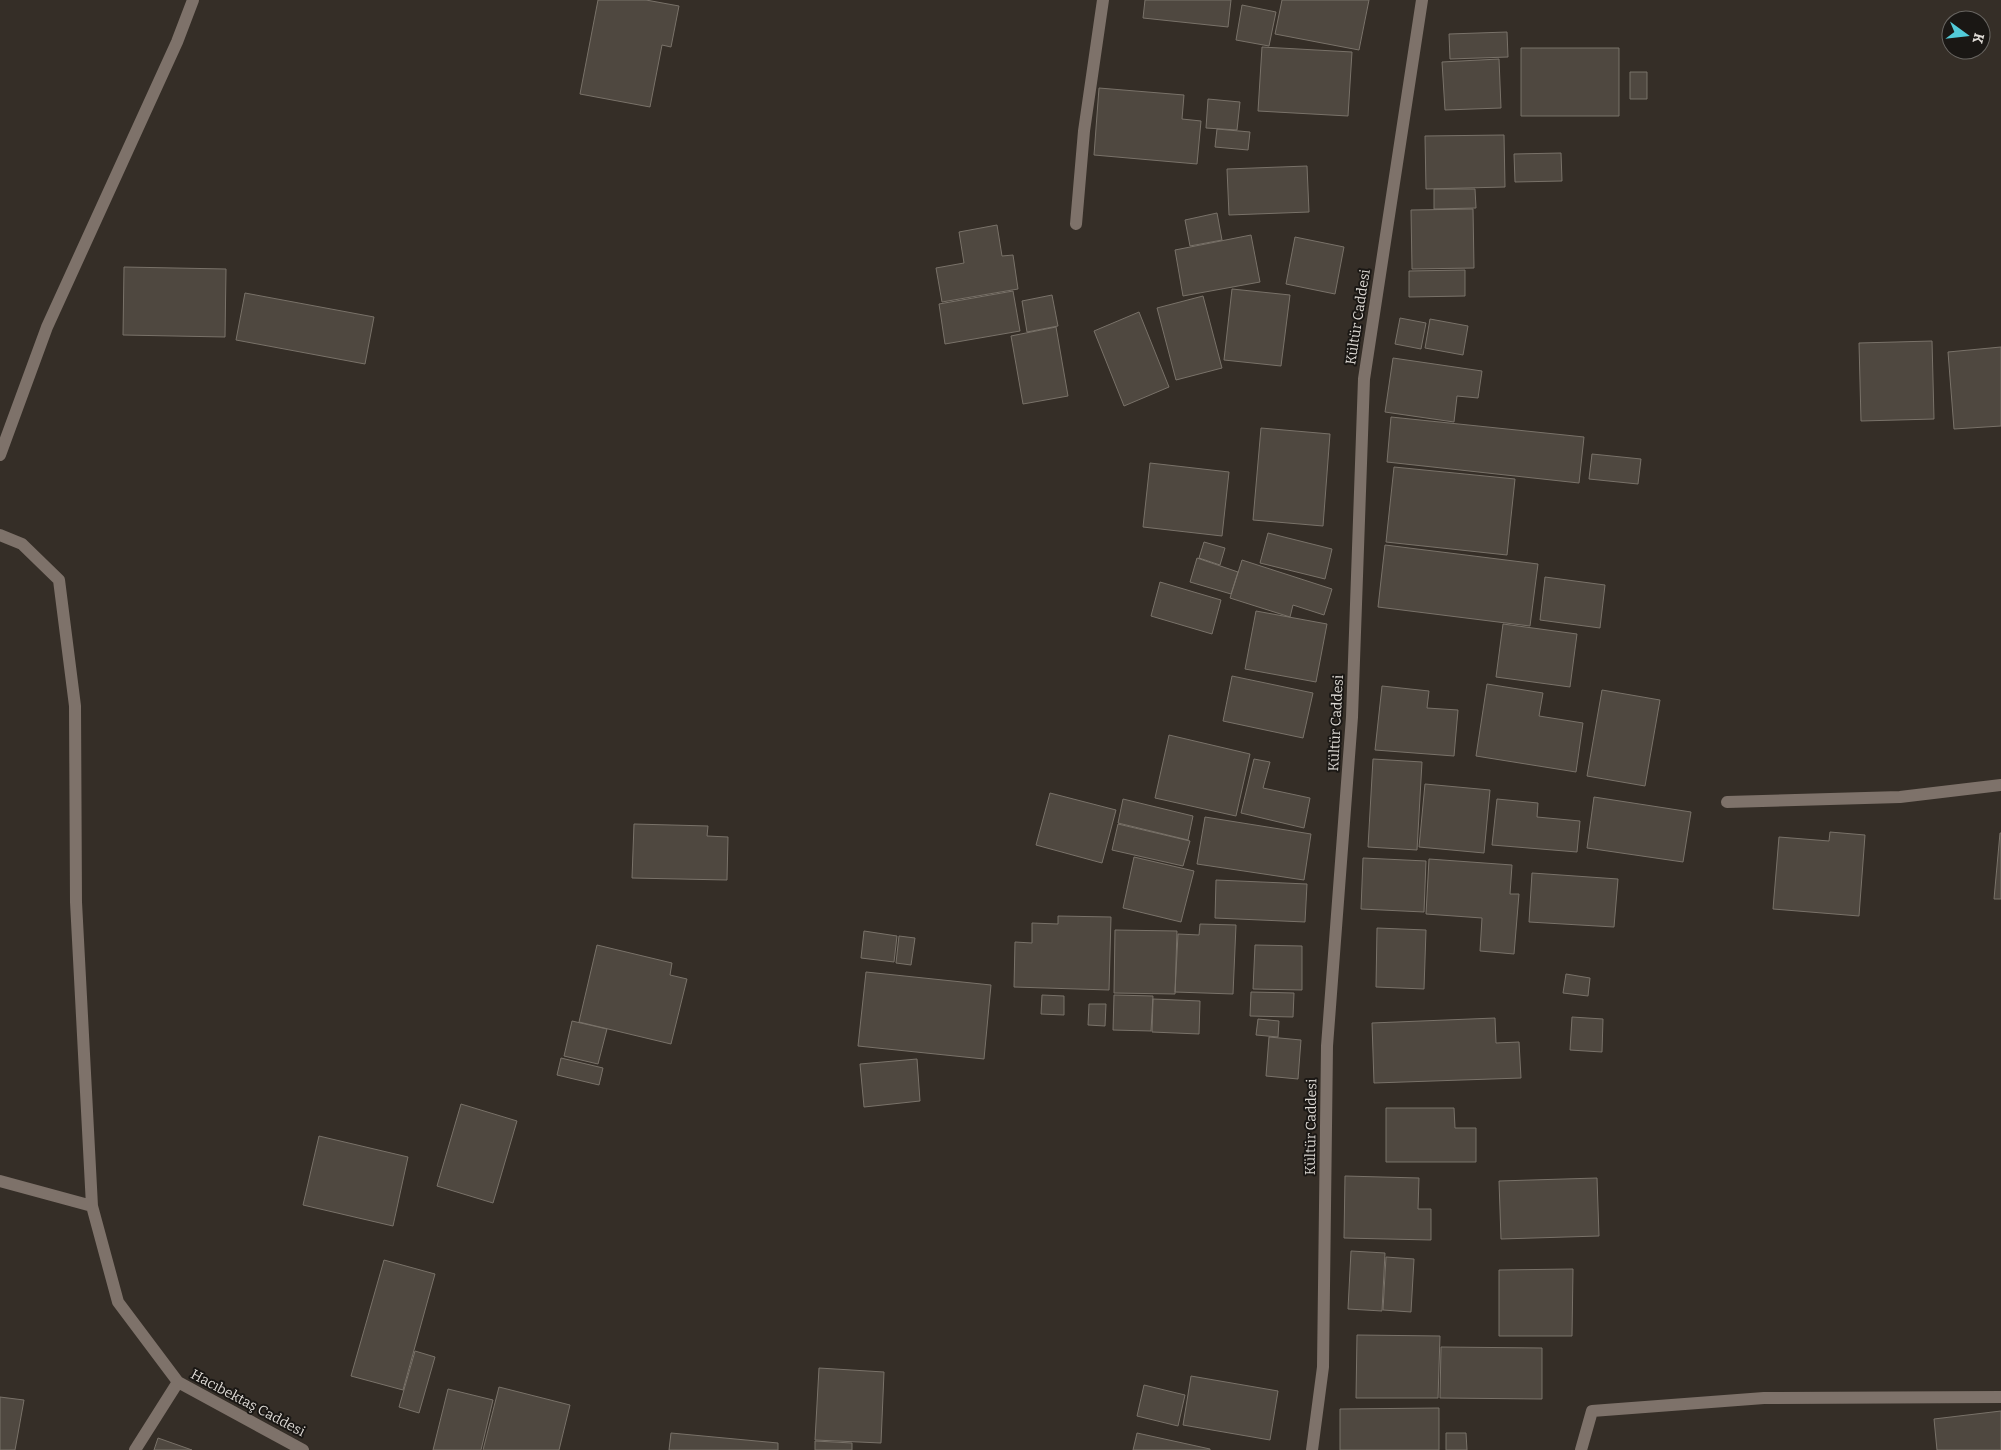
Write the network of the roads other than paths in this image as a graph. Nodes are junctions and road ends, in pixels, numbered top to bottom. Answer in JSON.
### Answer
{"nodes":[{"id":1,"x":193,"y":0,"type":"edge"},
{"id":2,"x":1103,"y":0,"type":"edge"},
{"id":3,"x":1422,"y":0,"type":"edge"},
{"id":4,"x":1076,"y":224,"type":"dead end"},
{"id":5,"x":0,"y":455,"type":"edge"},
{"id":6,"x":0,"y":535,"type":"edge"},
{"id":7,"x":2001,"y":785,"type":"edge"},
{"id":8,"x":1727,"y":802,"type":"dead end"},
{"id":9,"x":0,"y":1181,"type":"edge"},
{"id":10,"x":92,"y":1206,"type":"junction"},
{"id":11,"x":178,"y":1382,"type":"junction"},
{"id":12,"x":2001,"y":1397,"type":"edge"},
{"id":13,"x":135,"y":1450,"type":"edge"},
{"id":14,"x":303,"y":1450,"type":"edge"},
{"id":15,"x":1312,"y":1450,"type":"edge"},
{"id":16,"x":1581,"y":1450,"type":"edge"}],
"edges":[{"from":1,"to":5,"type":"street"},
{"from":2,"to":4,"type":"street"},
{"from":3,"to":15,"type":"street","name":"Kültür Caddesi"},
{"from":6,"to":10,"type":"street"},
{"from":7,"to":8,"type":"street"},
{"from":9,"to":10,"type":"street"},
{"from":10,"to":11,"type":"street"},
{"from":11,"to":13,"type":"street"},
{"from":11,"to":14,"type":"street","name":"Hacıbektaş Caddesi"},
{"from":12,"to":16,"type":"street"}]}
